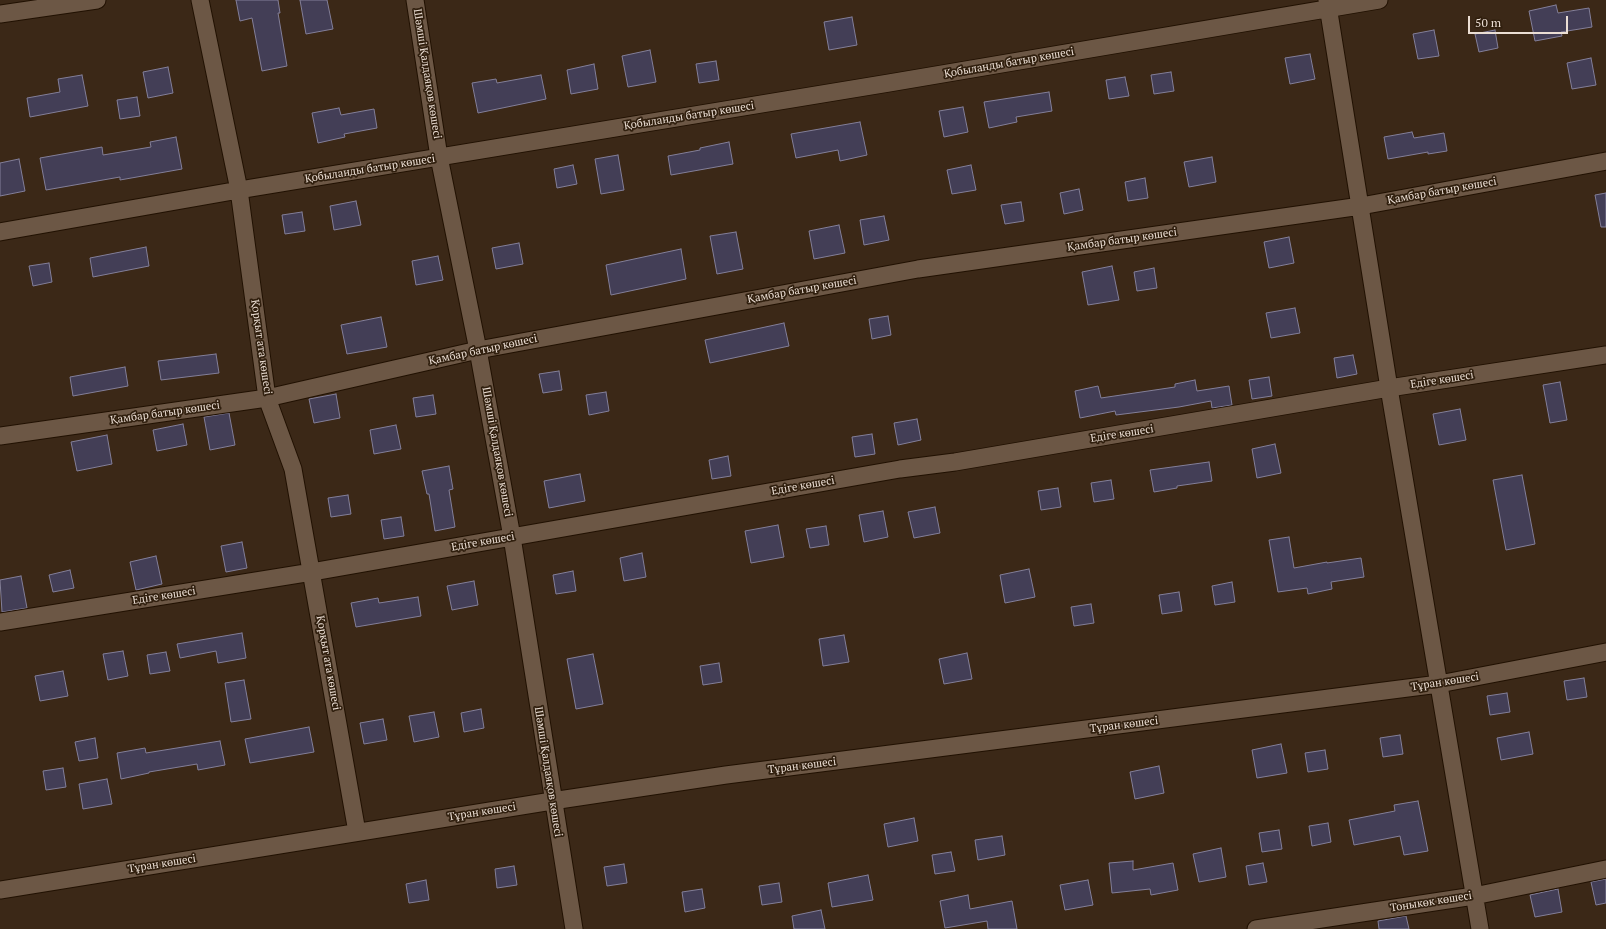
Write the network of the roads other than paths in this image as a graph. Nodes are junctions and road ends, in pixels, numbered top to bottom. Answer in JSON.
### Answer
{"nodes":[{"id":1,"x":97,"y":0,"type":"edge"},
{"id":2,"x":200,"y":0,"type":"edge"},
{"id":3,"x":415,"y":0,"type":"edge"},
{"id":4,"x":1379,"y":0,"type":"edge"},
{"id":5,"x":1328,"y":5,"type":"edge"},
{"id":6,"x":0,"y":14,"type":"edge"},
{"id":7,"x":440,"y":157,"type":"junction"},
{"id":8,"x":1606,"y":161,"type":"edge"},
{"id":9,"x":239,"y":190,"type":"junction"},
{"id":10,"x":1361,"y":206,"type":"junction"},
{"id":11,"x":0,"y":232,"type":"edge"},
{"id":12,"x":478,"y":350,"type":"junction"},
{"id":13,"x":1606,"y":355,"type":"edge"},
{"id":14,"x":1389,"y":388,"type":"junction"},
{"id":15,"x":267,"y":398,"type":"junction"},
{"id":16,"x":0,"y":436,"type":"edge"},
{"id":17,"x":512,"y":537,"type":"junction"},
{"id":18,"x":312,"y":572,"type":"junction"},
{"id":19,"x":0,"y":622,"type":"edge"},
{"id":20,"x":1606,"y":652,"type":"edge"},
{"id":21,"x":1439,"y":684,"type":"junction"},
{"id":22,"x":552,"y":801,"type":"junction"},
{"id":23,"x":357,"y":832,"type":"junction"},
{"id":24,"x":1606,"y":869,"type":"edge"},
{"id":25,"x":0,"y":890,"type":"edge"},
{"id":26,"x":1474,"y":896,"type":"junction"},
{"id":27,"x":574,"y":929,"type":"edge"},
{"id":28,"x":1256,"y":929,"type":"edge"},
{"id":29,"x":1480,"y":929,"type":"edge"}],
"edges":[{"from":1,"to":6,"type":"street"},
{"from":2,"to":9,"type":"street","name":"Қорқыт ата көшесі"},
{"from":3,"to":7,"type":"street","name":"Шәмші Қалдаяқов көшесі"},
{"from":4,"to":5,"type":"street","name":"Қобыланды батыр көшесі"},
{"from":5,"to":7,"type":"street","name":"Қобыланды батыр көшесі"},
{"from":5,"to":10,"type":"street"},
{"from":7,"to":9,"type":"street","name":"Қобыланды батыр көшесі"},
{"from":7,"to":12,"type":"street","name":"Шәмші Қалдаяқов көшесі"},
{"from":8,"to":10,"type":"street","name":"Қамбар батыр көшесі"},
{"from":9,"to":11,"type":"street","name":"Қобыланды батыр көшесі"},
{"from":9,"to":15,"type":"street","name":"Қорқыт ата көшесі"},
{"from":10,"to":12,"type":"street","name":"Қамбар батыр көшесі"},
{"from":10,"to":14,"type":"street"},
{"from":12,"to":15,"type":"street","name":"Қамбар батыр көшесі"},
{"from":12,"to":17,"type":"street","name":"Шәмші Қалдаяқов көшесі"},
{"from":13,"to":14,"type":"street","name":"Едіге көшесі"},
{"from":14,"to":17,"type":"street","name":"Едіге көшесі"},
{"from":14,"to":21,"type":"street"},
{"from":15,"to":16,"type":"street","name":"Қамбар батыр көшесі"},
{"from":15,"to":18,"type":"street","name":"Қорқыт ата көшесі"},
{"from":17,"to":18,"type":"street","name":"Едіге көшесі"},
{"from":17,"to":22,"type":"street","name":"Шәмші Қалдаяқов көшесі"},
{"from":18,"to":19,"type":"street","name":"Едіге көшесі"},
{"from":18,"to":23,"type":"street","name":"Қорқыт ата көшесі"},
{"from":20,"to":21,"type":"street","name":"Тұран көшесі"},
{"from":21,"to":22,"type":"street","name":"Тұран көшесі"},
{"from":21,"to":26,"type":"street"},
{"from":22,"to":23,"type":"street","name":"Тұран көшесі"},
{"from":22,"to":27,"type":"street","name":"Шәмші Қалдаяқов көшесі"},
{"from":23,"to":25,"type":"street","name":"Тұран көшесі"},
{"from":24,"to":26,"type":"street","name":"Тоныкөк көшесі"},
{"from":26,"to":28,"type":"street","name":"Тоныкөк көшесі"},
{"from":26,"to":29,"type":"street"}]}
